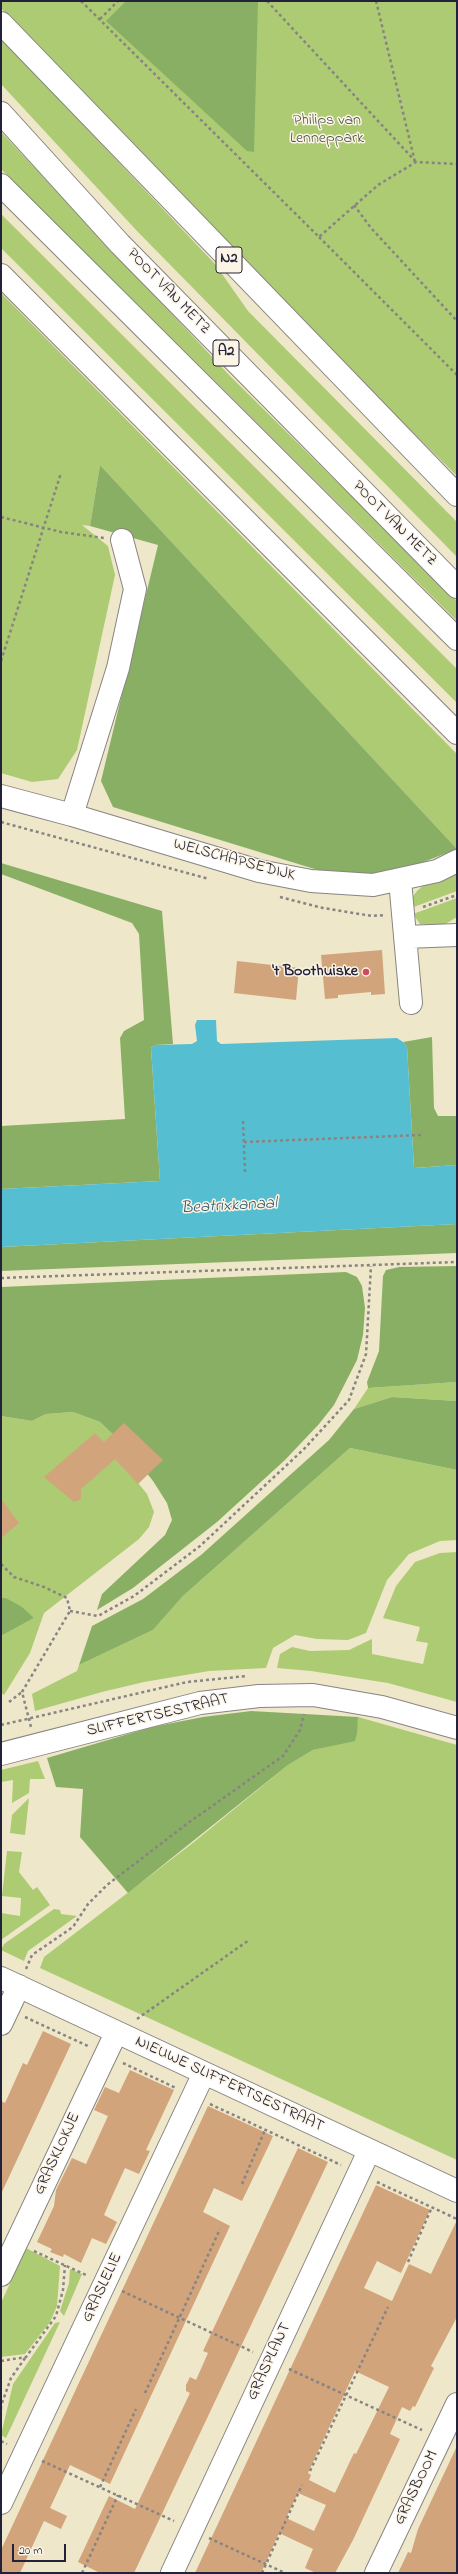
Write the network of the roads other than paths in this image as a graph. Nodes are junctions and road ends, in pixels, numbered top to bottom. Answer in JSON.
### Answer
{"nodes":[{"id":1,"x":1,"y":23,"type":"edge"},
{"id":2,"x":1,"y":113,"type":"edge"},
{"id":3,"x":1,"y":185,"type":"edge"},
{"id":4,"x":1,"y":275,"type":"edge"},
{"id":5,"x":457,"y":495,"type":"edge"},
{"id":6,"x":122,"y":540,"type":"road end"},
{"id":7,"x":457,"y":587,"type":"edge"},
{"id":8,"x":457,"y":639,"type":"edge"},
{"id":9,"x":457,"y":733,"type":"edge"},
{"id":10,"x":1,"y":796,"type":"edge"},
{"id":11,"x":72,"y":814,"type":"junction"},
{"id":12,"x":457,"y":861,"type":"edge"},
{"id":13,"x":400,"y":880,"type":"junction"},
{"id":14,"x":457,"y":935,"type":"edge"},
{"id":15,"x":405,"y":937,"type":"junction"},
{"id":16,"x":411,"y":1003,"type":"dead end"},
{"id":17,"x":457,"y":1728,"type":"edge"},
{"id":18,"x":1,"y":1754,"type":"edge"},
{"id":19,"x":10,"y":1982,"type":"edge"},
{"id":20,"x":4,"y":2017,"type":"edge"},
{"id":21,"x":125,"y":2028,"type":"junction"},
{"id":22,"x":204,"y":2073,"type":"junction"},
{"id":23,"x":369,"y":2151,"type":"junction"},
{"id":24,"x":457,"y":2191,"type":"edge"},
{"id":25,"x":1,"y":2276,"type":"edge"},
{"id":26,"x":457,"y":2404,"type":"edge"},
{"id":27,"x":1,"y":2503,"type":"edge"},
{"id":28,"x":172,"y":2573,"type":"edge"},
{"id":29,"x":376,"y":2573,"type":"edge"}],
"edges":[{"from":1,"to":5,"type":"main road","number":"N2"},
{"from":2,"to":7,"type":"main road","name":"POOT VAN METZ","number":"A2"},
{"from":3,"to":8,"type":"main road","number":"A2"},
{"from":4,"to":9,"type":"main road"},
{"from":6,"to":11,"type":"main road"},
{"from":10,"to":11,"type":"main road","name":"WELSCHAPSEDIJK"},
{"from":11,"to":13,"type":"main road","name":"WELSCHAPSEDIJK"},
{"from":12,"to":13,"type":"main road","name":"WELSCHAPSEDIJK"},
{"from":13,"to":15,"type":"main road"},
{"from":14,"to":15,"type":"main road"},
{"from":15,"to":16,"type":"main road"},
{"from":17,"to":18,"type":"main road","name":"SLIFFERTSESTRAAT"},
{"from":19,"to":20,"type":"main road"},
{"from":19,"to":21,"type":"main road","name":"NIEUWE SLIFFERTSESTRAAT"},
{"from":21,"to":22,"type":"main road","name":"NIEUWE SLIFFERTSESTRAAT"},
{"from":21,"to":25,"type":"main road","name":"GRASKLOKJE"},
{"from":22,"to":23,"type":"main road","name":"NIEUWE SLIFFERTSESTRAAT"},
{"from":22,"to":27,"type":"main road","name":"GRASLELIE"},
{"from":23,"to":24,"type":"main road","name":"NIEUWE SLIFFERTSESTRAAT"},
{"from":23,"to":28,"type":"main road","name":"GRASPLANT"},
{"from":26,"to":29,"type":"main road","name":"GRASBOOM"}]}
